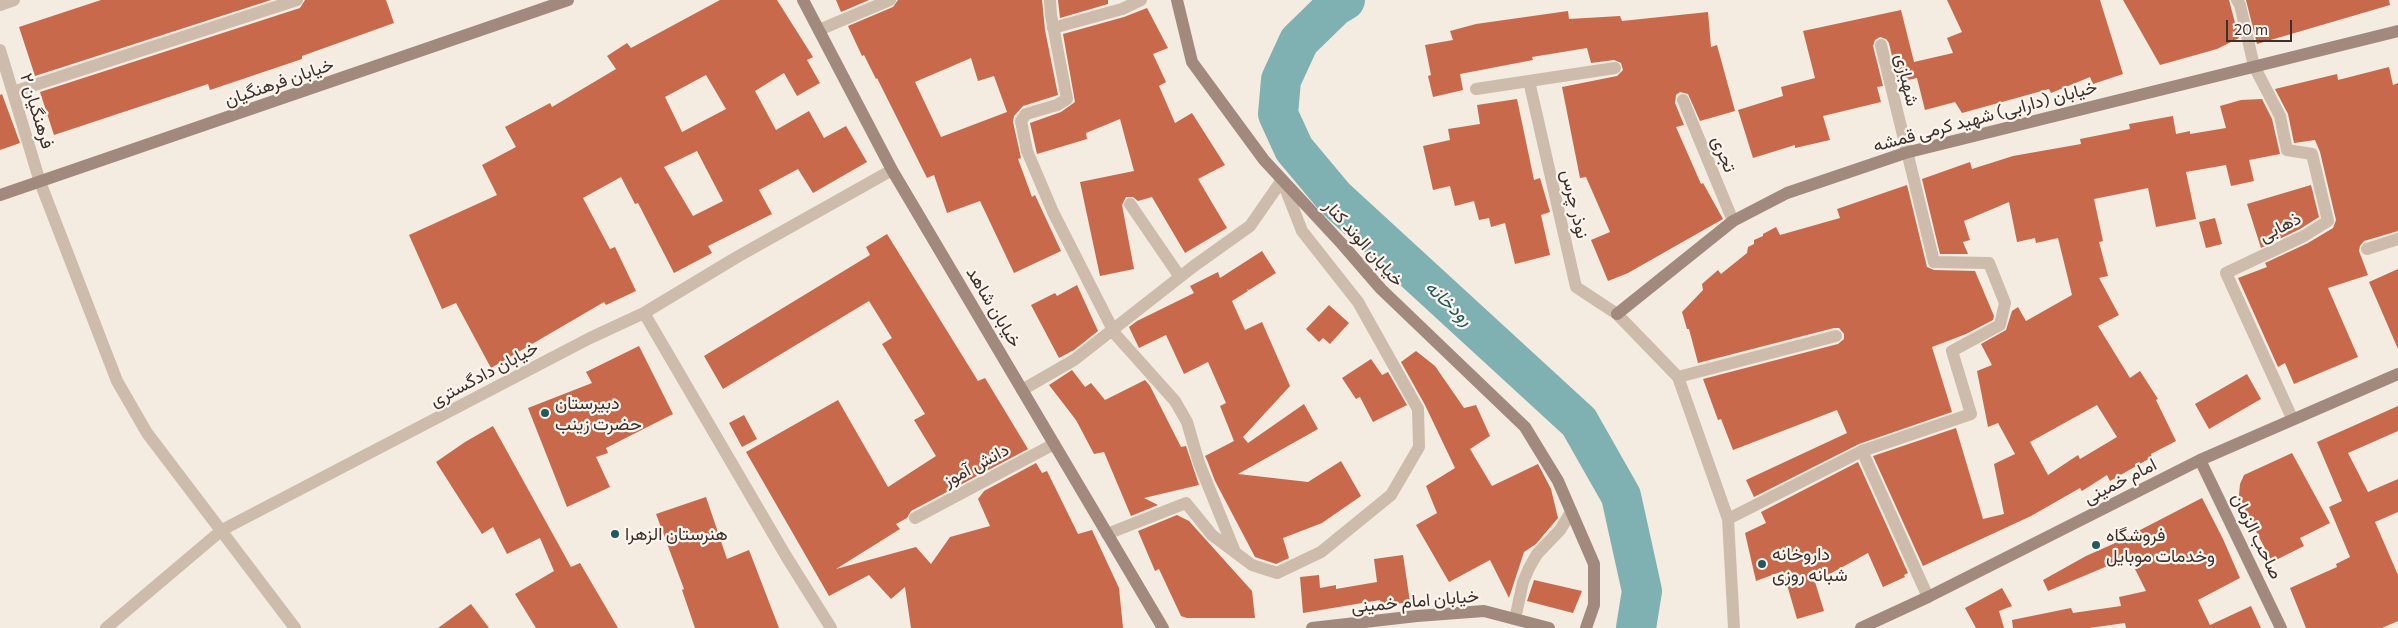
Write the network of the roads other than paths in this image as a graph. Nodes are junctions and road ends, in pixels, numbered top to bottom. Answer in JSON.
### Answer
{"nodes":[{"id":1,"x":14,"y":0,"type":"edge"},
{"id":2,"x":297,"y":0,"type":"edge"},
{"id":3,"x":803,"y":0,"type":"edge"},
{"id":4,"x":890,"y":0,"type":"edge"},
{"id":5,"x":1050,"y":0,"type":"edge"},
{"id":6,"x":1141,"y":0,"type":"edge"},
{"id":7,"x":1177,"y":0,"type":"edge"},
{"id":8,"x":2237,"y":0,"type":"edge"},
{"id":9,"x":566,"y":1,"type":"edge"},
{"id":10,"x":0,"y":5,"type":"edge"},
{"id":11,"x":1053,"y":28,"type":"junction"},
{"id":12,"x":819,"y":30,"type":"junction"},
{"id":13,"x":2398,"y":30,"type":"edge"},
{"id":14,"x":1881,"y":45,"type":"dead end"},
{"id":15,"x":0,"y":50,"type":"edge"},
{"id":16,"x":2254,"y":66,"type":"junction"},
{"id":17,"x":1615,"y":68,"type":"dead end"},
{"id":18,"x":1529,"y":81,"type":"junction"},
{"id":19,"x":1476,"y":89,"type":"dead end"},
{"id":20,"x":13,"y":92,"type":"junction"},
{"id":21,"x":1683,"y":100,"type":"dead end"},
{"id":22,"x":1906,"y":153,"type":"junction"},
{"id":23,"x":892,"y":170,"type":"junction"},
{"id":24,"x":1282,"y":180,"type":"junction"},
{"id":25,"x":40,"y":182,"type":"junction"},
{"id":26,"x":0,"y":195,"type":"edge"},
{"id":27,"x":1130,"y":204,"type":"dead end"},
{"id":28,"x":1733,"y":221,"type":"junction"},
{"id":29,"x":2398,"y":240,"type":"edge"},
{"id":30,"x":2367,"y":250,"type":"dead end"},
{"id":31,"x":1180,"y":277,"type":"junction"},
{"id":32,"x":644,"y":313,"type":"junction"},
{"id":33,"x":1617,"y":314,"type":"junction"},
{"id":34,"x":1113,"y":330,"type":"junction"},
{"id":35,"x":1836,"y":336,"type":"dead end"},
{"id":36,"x":2398,"y":374,"type":"edge"},
{"id":37,"x":1678,"y":377,"type":"junction"},
{"id":38,"x":1022,"y":390,"type":"junction"},
{"id":39,"x":2292,"y":418,"type":"junction"},
{"id":40,"x":1054,"y":444,"type":"junction"},
{"id":41,"x":1862,"y":451,"type":"junction"},
{"id":42,"x":2200,"y":460,"type":"junction"},
{"id":43,"x":1571,"y":512,"type":"junction"},
{"id":44,"x":915,"y":518,"type":"dead end"},
{"id":45,"x":1728,"y":519,"type":"junction"},
{"id":46,"x":222,"y":530,"type":"junction"},
{"id":47,"x":1107,"y":534,"type":"junction"},
{"id":48,"x":1235,"y":553,"type":"junction"},
{"id":49,"x":1928,"y":597,"type":"junction"},
{"id":50,"x":1515,"y":619,"type":"junction"},
{"id":51,"x":106,"y":628,"type":"edge"},
{"id":52,"x":294,"y":628,"type":"edge"},
{"id":53,"x":831,"y":628,"type":"edge"},
{"id":54,"x":1163,"y":628,"type":"edge"},
{"id":55,"x":1312,"y":628,"type":"edge"},
{"id":56,"x":1548,"y":628,"type":"edge"},
{"id":57,"x":1586,"y":628,"type":"edge"},
{"id":58,"x":1734,"y":628,"type":"edge"},
{"id":59,"x":1861,"y":628,"type":"edge"},
{"id":60,"x":2281,"y":628,"type":"edge"}],
"edges":[{"from":1,"to":10,"type":"street"},
{"from":2,"to":20,"type":"street"},
{"from":3,"to":12,"type":"street","name":"خیابان شاهد"},
{"from":4,"to":12,"type":"street"},
{"from":5,"to":11,"type":"street"},
{"from":6,"to":11,"type":"street"},
{"from":7,"to":24,"type":"street","name":"خیابان الوند کنار"},
{"from":8,"to":16,"type":"street"},
{"from":9,"to":25,"type":"street","name":"خیابان فرهنگیان"},
{"from":11,"to":34,"type":"street"},
{"from":12,"to":23,"type":"street","name":"خیابان شاهد"},
{"from":13,"to":16,"type":"street","name":"خیابان (دارابی) شهید کرمی قمشه"},
{"from":14,"to":22,"type":"street","name":"شهبازی"},
{"from":15,"to":20,"type":"street","name":"فرهنگیان ۲"},
{"from":16,"to":22,"type":"street","name":"خیابان (دارابی) شهید کرمی قمشه"},
{"from":16,"to":39,"type":"street","name":"ذهابی"},
{"from":17,"to":18,"type":"street"},
{"from":18,"to":19,"type":"street"},
{"from":18,"to":33,"type":"street","name":"نوذر چرس"},
{"from":20,"to":25,"type":"street","name":"فرهنگیان ۲"},
{"from":21,"to":28,"type":"street","name":"تجری"},
{"from":22,"to":28,"type":"street","name":"خیابان (دارابی) شهید کرمی قمشه"},
{"from":22,"to":41,"type":"street","name":"شهبازی"},
{"from":23,"to":32,"type":"street","name":"خیابان دادگستری"},
{"from":23,"to":38,"type":"street","name":"خیابان شاهد"},
{"from":24,"to":31,"type":"street"},
{"from":24,"to":43,"type":"street","name":"خیابان الوند کنار"},
{"from":24,"to":48,"type":"street"},
{"from":25,"to":26,"type":"street","name":"خیابان فرهنگیان"},
{"from":25,"to":46,"type":"street","name":"فرهنگیان ۲"},
{"from":27,"to":31,"type":"street"},
{"from":28,"to":33,"type":"street","name":"خیابان (دارابی) شهید کرمی قمشه"},
{"from":29,"to":30,"type":"street"},
{"from":31,"to":34,"type":"street"},
{"from":32,"to":46,"type":"street","name":"خیابان دادگستری"},
{"from":32,"to":53,"type":"street"},
{"from":33,"to":37,"type":"street","name":"نوذر چرس"},
{"from":34,"to":38,"type":"street"},
{"from":34,"to":48,"type":"street"},
{"from":35,"to":37,"type":"street"},
{"from":36,"to":39,"type":"street","name":"امام خمینی"},
{"from":37,"to":45,"type":"street"},
{"from":38,"to":40,"type":"street","name":"خیابان شاهد"},
{"from":39,"to":42,"type":"street","name":"امام خمینی"},
{"from":40,"to":44,"type":"street","name":"دانش آموز"},
{"from":40,"to":47,"type":"street","name":"خیابان شاهد"},
{"from":41,"to":45,"type":"street"},
{"from":41,"to":49,"type":"street"},
{"from":42,"to":49,"type":"street","name":"امام خمینی"},
{"from":42,"to":60,"type":"street","name":"صاحب الزمان"},
{"from":43,"to":50,"type":"street"},
{"from":43,"to":57,"type":"street","name":"خیابان الوند کنار"},
{"from":45,"to":58,"type":"street"},
{"from":46,"to":51,"type":"street","name":"خیابان دادگستری"},
{"from":46,"to":52,"type":"street","name":"فرهنگیان ۲"},
{"from":47,"to":48,"type":"street"},
{"from":47,"to":54,"type":"street","name":"خیابان شاهد"},
{"from":49,"to":59,"type":"street","name":"امام خمینی"},
{"from":50,"to":55,"type":"street","name":"خیابان امام خمینی"},
{"from":50,"to":56,"type":"street","name":"خیابان امام خمینی"}]}
